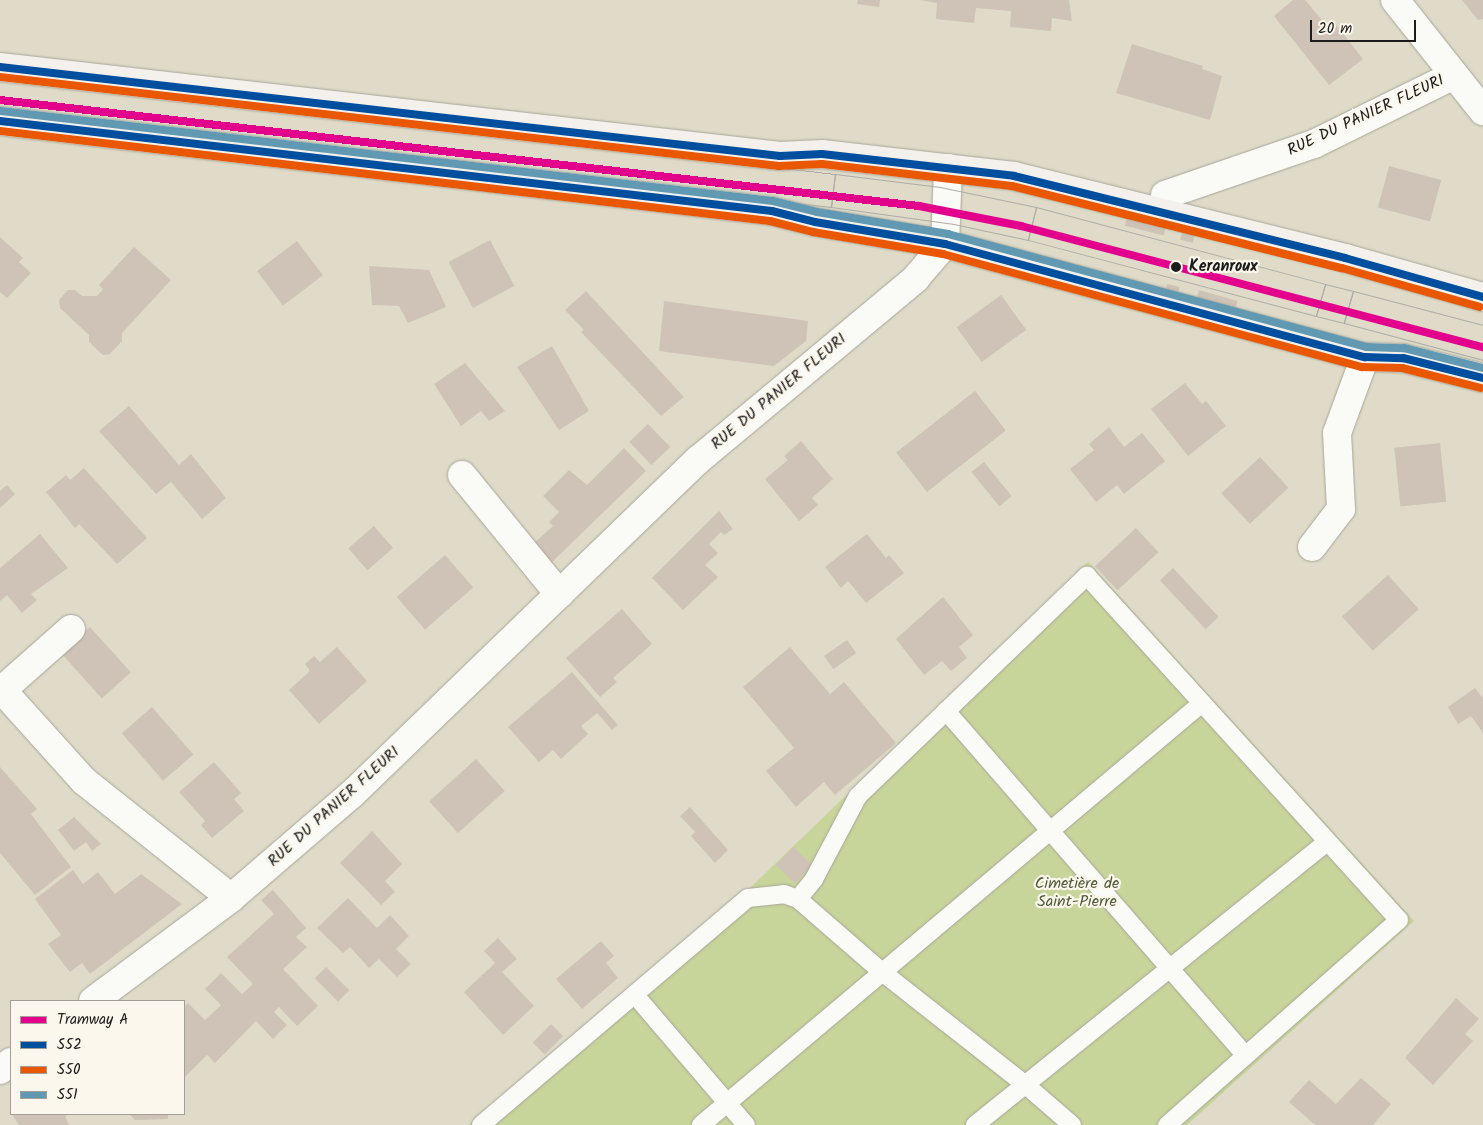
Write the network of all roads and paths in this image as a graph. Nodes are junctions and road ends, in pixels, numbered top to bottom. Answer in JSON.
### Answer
{"nodes":[{"id":1,"x":1395,"y":0,"type":"edge"},
{"id":2,"x":0,"y":67,"type":"edge"},
{"id":3,"x":1454,"y":75,"type":"junction"},
{"id":4,"x":1483,"y":111,"type":"edge"},
{"id":5,"x":0,"y":120,"type":"edge"},
{"id":6,"x":948,"y":168,"type":"junction"},
{"id":7,"x":1165,"y":195,"type":"dead end"},
{"id":8,"x":945,"y":244,"type":"junction"},
{"id":9,"x":1483,"y":297,"type":"edge"},
{"id":10,"x":1365,"y":357,"type":"junction"},
{"id":11,"x":1483,"y":378,"type":"edge"},
{"id":12,"x":462,"y":475,"type":"dead end"},
{"id":13,"x":1312,"y":547,"type":"dead end"},
{"id":14,"x":559,"y":594,"type":"junction"},
{"id":15,"x":71,"y":629,"type":"dead end"},
{"id":16,"x":1202,"y":703,"type":"junction"},
{"id":17,"x":946,"y":711,"type":"junction"},
{"id":18,"x":1052,"y":830,"type":"junction"},
{"id":19,"x":1327,"y":842,"type":"junction"},
{"id":20,"x":231,"y":898,"type":"junction"},
{"id":21,"x":798,"y":899,"type":"junction"},
{"id":22,"x":1171,"y":969,"type":"junction"},
{"id":23,"x":882,"y":972,"type":"junction"},
{"id":24,"x":634,"y":995,"type":"junction"},
{"id":25,"x":93,"y":1000,"type":"edge"},
{"id":26,"x":1244,"y":1055,"type":"junction"},
{"id":27,"x":1027,"y":1086,"type":"junction"},
{"id":28,"x":726,"y":1104,"type":"junction"},
{"id":29,"x":481,"y":1125,"type":"edge"},
{"id":30,"x":701,"y":1125,"type":"edge"},
{"id":31,"x":746,"y":1125,"type":"edge"},
{"id":32,"x":976,"y":1125,"type":"edge"},
{"id":33,"x":1072,"y":1125,"type":"edge"},
{"id":34,"x":1167,"y":1125,"type":"edge"}],
"edges":[{"from":1,"to":3,"type":"street"},
{"from":2,"to":6,"type":"main road"},
{"from":3,"to":4,"type":"street"},
{"from":3,"to":7,"type":"street","name":"RUE DU PANIER FLEURI"},
{"from":5,"to":8,"type":"main road"},
{"from":6,"to":8,"type":"street"},
{"from":6,"to":9,"type":"main road"},
{"from":8,"to":10,"type":"main road"},
{"from":8,"to":14,"type":"street","name":"RUE DU PANIER FLEURI"},
{"from":10,"to":11,"type":"main road"},
{"from":10,"to":13,"type":"street"},
{"from":12,"to":14,"type":"street"},
{"from":14,"to":20,"type":"street","name":"RUE DU PANIER FLEURI"},
{"from":15,"to":20,"type":"street"},
{"from":16,"to":17,"type":"lane"},
{"from":16,"to":18,"type":"lane"},
{"from":16,"to":19,"type":"lane"},
{"from":17,"to":18,"type":"lane"},
{"from":17,"to":21,"type":"lane"},
{"from":18,"to":22,"type":"lane"},
{"from":18,"to":23,"type":"lane"},
{"from":19,"to":22,"type":"lane"},
{"from":19,"to":26,"type":"lane"},
{"from":20,"to":25,"type":"street","name":"RUE DU PANIER FLEURI"},
{"from":21,"to":23,"type":"lane"},
{"from":21,"to":24,"type":"lane"},
{"from":22,"to":26,"type":"lane"},
{"from":22,"to":27,"type":"lane"},
{"from":23,"to":27,"type":"lane"},
{"from":23,"to":28,"type":"lane"},
{"from":24,"to":28,"type":"lane"},
{"from":24,"to":29,"type":"lane"},
{"from":26,"to":34,"type":"lane"},
{"from":27,"to":32,"type":"lane"},
{"from":27,"to":33,"type":"lane"},
{"from":28,"to":30,"type":"lane"},
{"from":28,"to":31,"type":"lane"}]}
